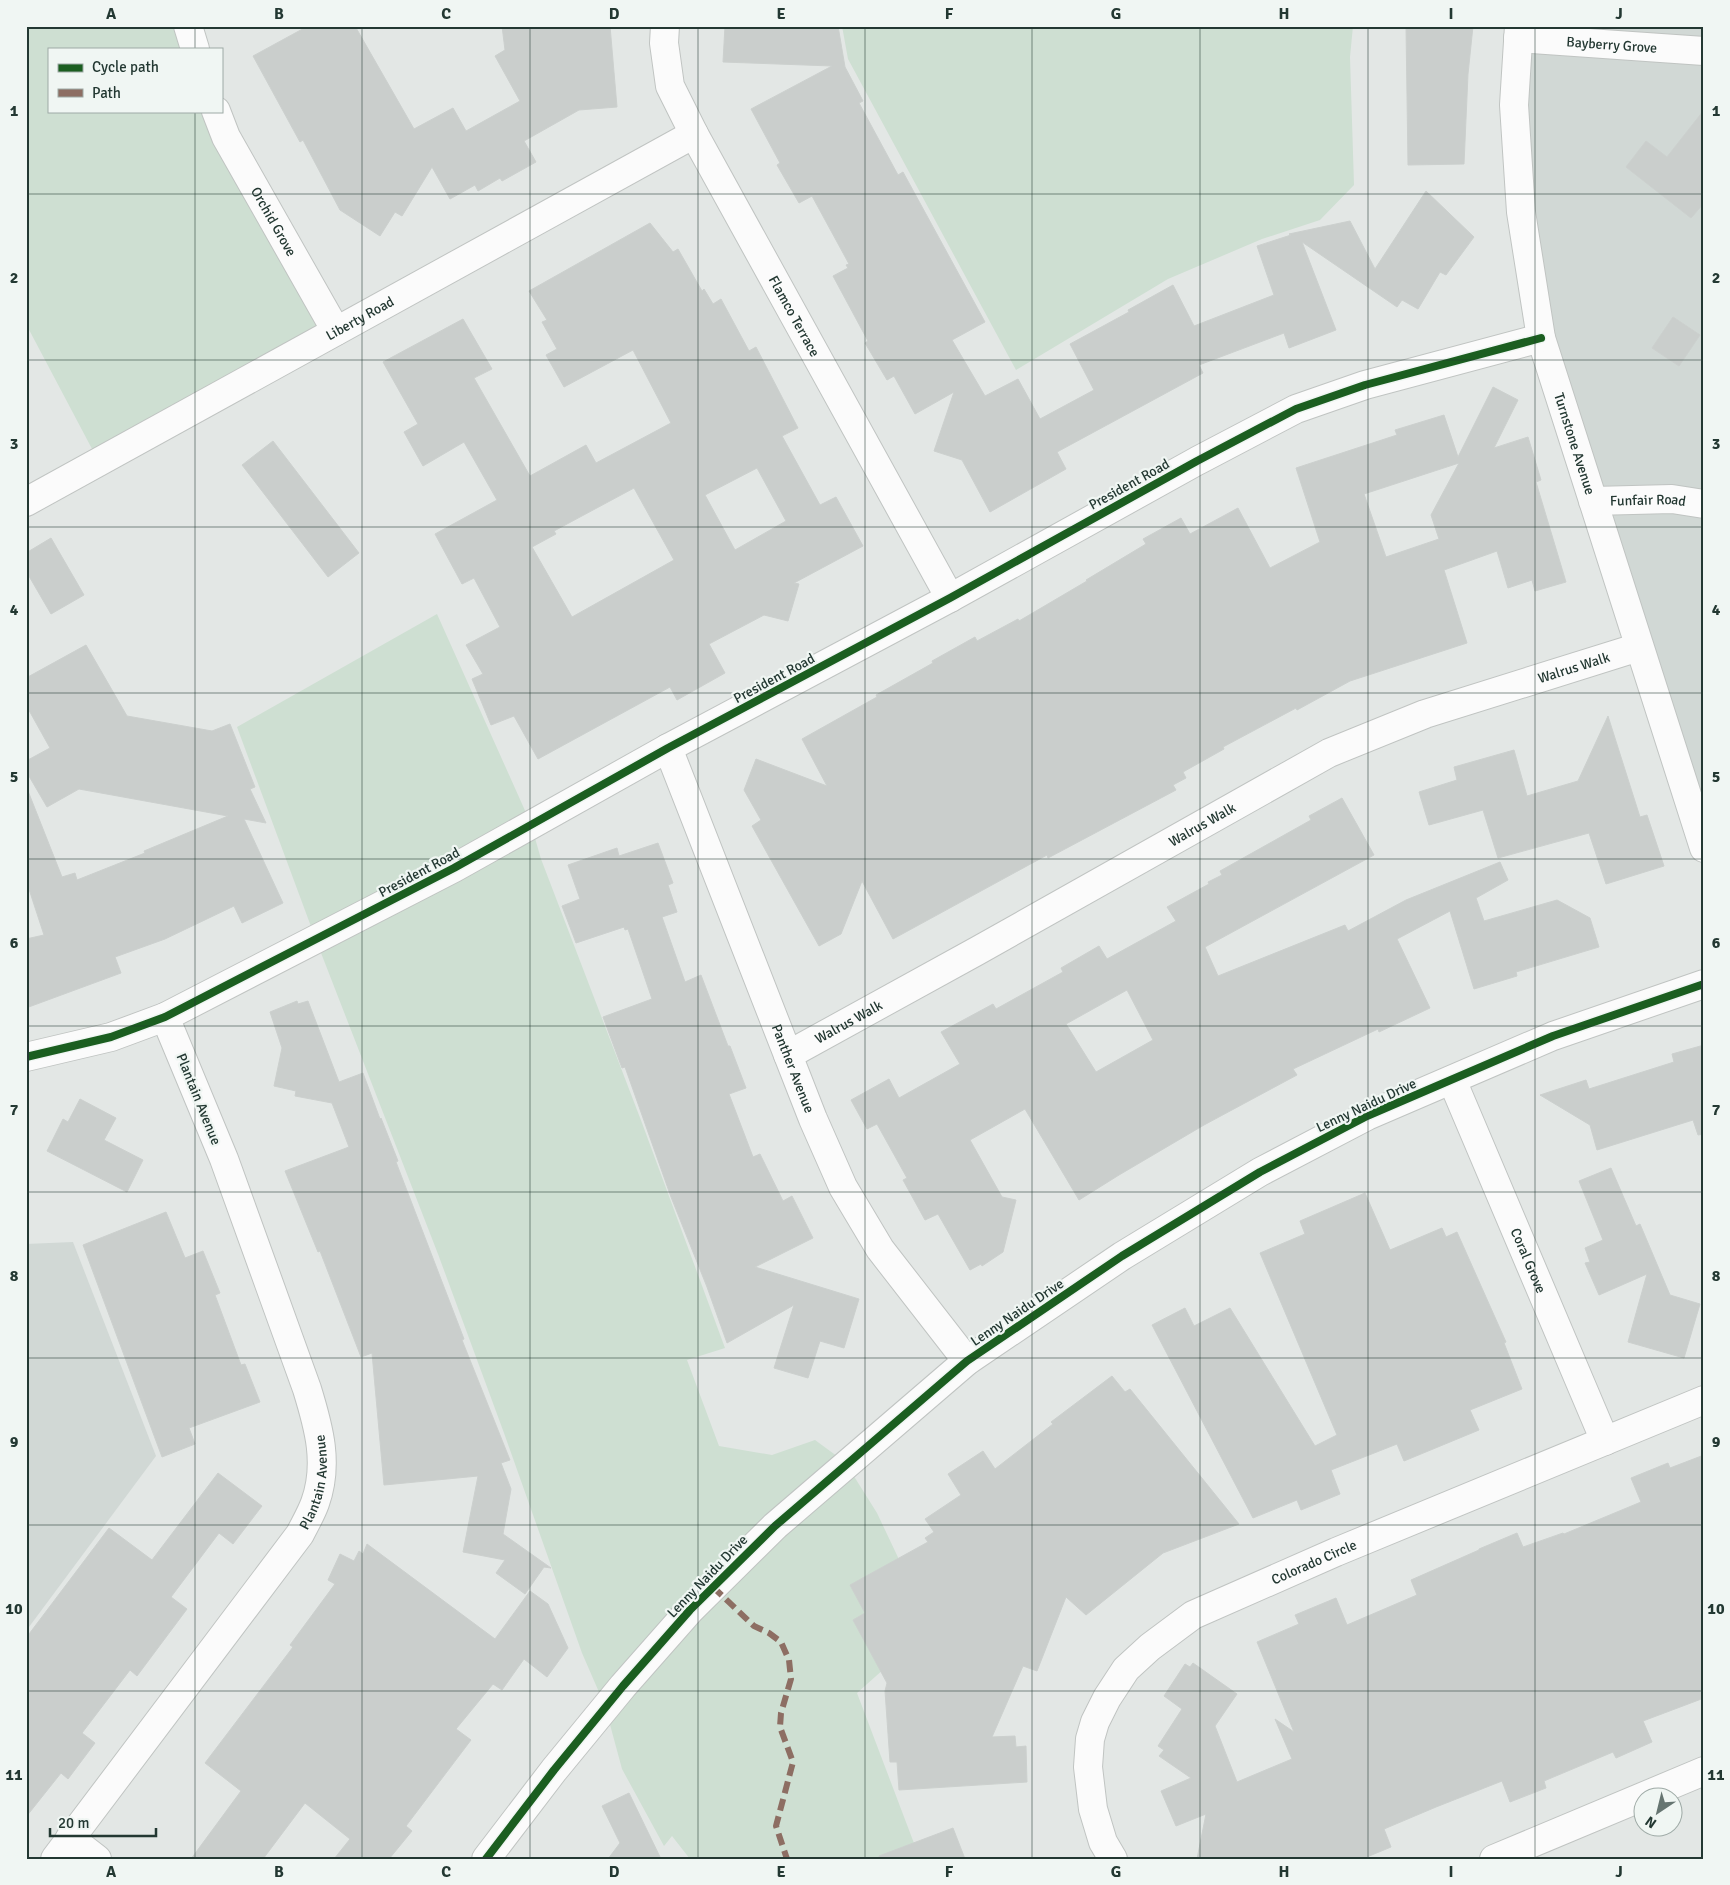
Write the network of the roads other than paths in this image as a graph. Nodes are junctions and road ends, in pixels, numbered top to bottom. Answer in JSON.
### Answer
{"nodes":[{"id":1,"x":188,"y":26,"type":"edge"},
{"id":2,"x":664,"y":26,"type":"edge"},
{"id":3,"x":1519,"y":32,"type":"edge"},
{"id":4,"x":195,"y":48,"type":"edge"},
{"id":5,"x":1704,"y":50,"type":"edge"},
{"id":6,"x":216,"y":112,"type":"edge"},
{"id":7,"x":694,"y":134,"type":"junction"},
{"id":8,"x":336,"y":331,"type":"junction"},
{"id":9,"x":1541,"y":338,"type":"junction"},
{"id":10,"x":1593,"y":501,"type":"junction"},
{"id":11,"x":26,"y":502,"type":"edge"},
{"id":12,"x":1704,"y":504,"type":"edge"},
{"id":13,"x":950,"y":598,"type":"junction"},
{"id":14,"x":1639,"y":647,"type":"junction"},
{"id":15,"x":668,"y":748,"type":"junction"},
{"id":16,"x":1704,"y":848,"type":"edge"},
{"id":17,"x":1704,"y":984,"type":"edge"},
{"id":18,"x":165,"y":1017,"type":"junction"},
{"id":19,"x":788,"y":1055,"type":"junction"},
{"id":20,"x":26,"y":1057,"type":"edge"},
{"id":21,"x":1452,"y":1080,"type":"junction"},
{"id":22,"x":967,"y":1361,"type":"junction"},
{"id":23,"x":1704,"y":1400,"type":"edge"},
{"id":24,"x":1605,"y":1441,"type":"junction"},
{"id":25,"x":1704,"y":1771,"type":"edge"},
{"id":26,"x":63,"y":1848,"type":"edge"},
{"id":27,"x":97,"y":1859,"type":"edge"},
{"id":28,"x":486,"y":1859,"type":"edge"},
{"id":29,"x":1113,"y":1859,"type":"edge"},
{"id":30,"x":1494,"y":1859,"type":"edge"}],
"edges":[{"from":1,"to":4,"type":"street"},
{"from":2,"to":7,"type":"street","name":"Flamco Terrace"},
{"from":3,"to":5,"type":"street","name":"Bayberry Grove"},
{"from":3,"to":9,"type":"street","name":"Turnstone Avenue"},
{"from":6,"to":8,"type":"street","name":"Orchid Grove"},
{"from":7,"to":8,"type":"street","name":"Liberty Road"},
{"from":7,"to":13,"type":"street","name":"Flamco Terrace"},
{"from":8,"to":11,"type":"street","name":"Liberty Road"},
{"from":9,"to":10,"type":"street","name":"Turnstone Avenue"},
{"from":9,"to":13,"type":"street","name":"President Road"},
{"from":10,"to":12,"type":"street","name":"Funfair Road"},
{"from":10,"to":14,"type":"street","name":"Turnstone Avenue"},
{"from":13,"to":15,"type":"street","name":"President Road"},
{"from":14,"to":16,"type":"street","name":"Turnstone Avenue"},
{"from":14,"to":19,"type":"street","name":"Walrus Walk"},
{"from":15,"to":18,"type":"street","name":"President Road"},
{"from":15,"to":19,"type":"street","name":"Panther Avenue"},
{"from":17,"to":21,"type":"street","name":"Lenny Naidu Drive"},
{"from":18,"to":20,"type":"street","name":"President Road"},
{"from":18,"to":26,"type":"street","name":"Plantain Avenue"},
{"from":19,"to":22,"type":"street","name":"Panther Avenue"},
{"from":21,"to":22,"type":"street","name":"Lenny Naidu Drive"},
{"from":21,"to":24,"type":"street","name":"Coral Grove"},
{"from":22,"to":28,"type":"street","name":"Lenny Naidu Drive"},
{"from":23,"to":24,"type":"street","name":"Colorado Circle"},
{"from":24,"to":29,"type":"street","name":"Colorado Circle"},
{"from":25,"to":30,"type":"street"},
{"from":26,"to":27,"type":"street"}]}
